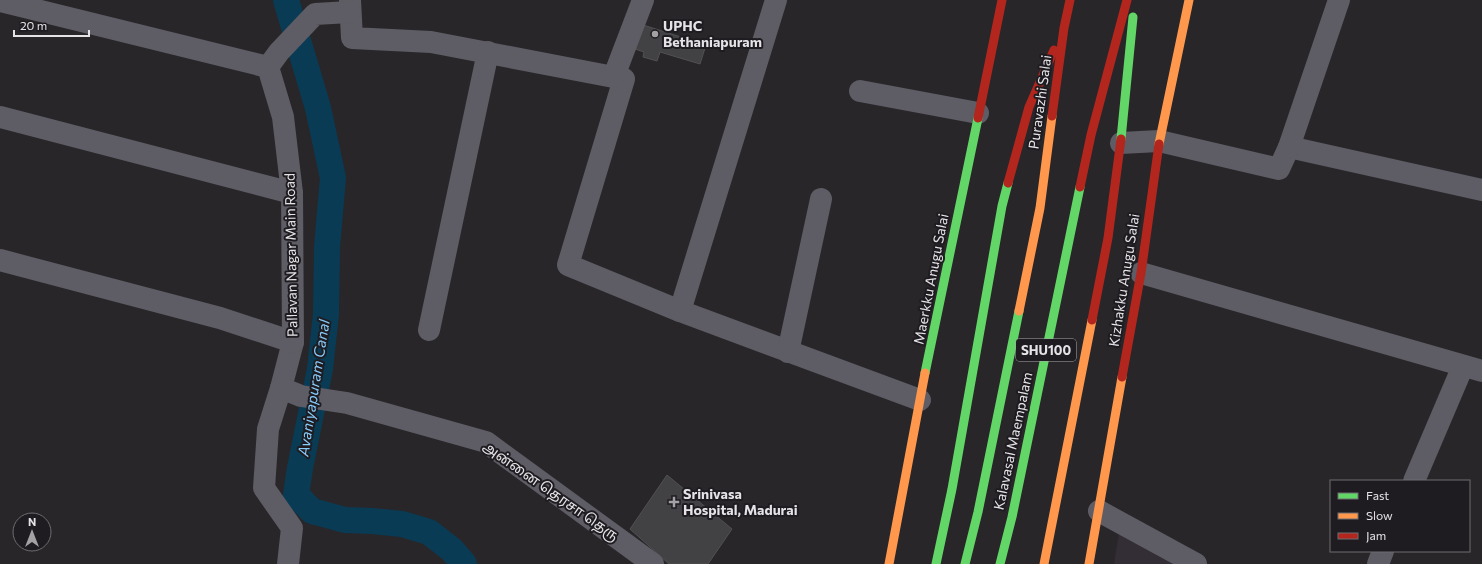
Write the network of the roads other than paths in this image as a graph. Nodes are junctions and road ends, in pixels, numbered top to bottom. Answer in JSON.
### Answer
{"nodes":[{"id":1,"x":643,"y":0,"type":"edge"},
{"id":2,"x":776,"y":0,"type":"edge"},
{"id":3,"x":1002,"y":0,"type":"edge"},
{"id":4,"x":1070,"y":0,"type":"edge"},
{"id":5,"x":1127,"y":0,"type":"edge"},
{"id":6,"x":1134,"y":0,"type":"edge"},
{"id":7,"x":1189,"y":0,"type":"edge"},
{"id":8,"x":1339,"y":0,"type":"edge"},
{"id":9,"x":0,"y":1,"type":"edge"},
{"id":10,"x":350,"y":6,"type":"edge"},
{"id":11,"x":1064,"y":28,"type":"junction"},
{"id":12,"x":488,"y":52,"type":"junction"},
{"id":13,"x":273,"y":60,"type":"junction"},
{"id":14,"x":614,"y":76,"type":"junction"},
{"id":15,"x":860,"y":91,"type":"dead end"},
{"id":16,"x":978,"y":113,"type":"junction"},
{"id":17,"x":0,"y":116,"type":"edge"},
{"id":18,"x":1158,"y":140,"type":"junction"},
{"id":19,"x":1121,"y":143,"type":"junction"},
{"id":20,"x":1289,"y":147,"type":"junction"},
{"id":21,"x":1482,"y":190,"type":"edge"},
{"id":22,"x":292,"y":193,"type":"junction"},
{"id":23,"x":821,"y":199,"type":"dead end"},
{"id":24,"x":1040,"y":208,"type":"joint"},
{"id":25,"x":0,"y":260,"type":"edge"},
{"id":26,"x":1141,"y":273,"type":"junction"},
{"id":27,"x":680,"y":311,"type":"junction"},
{"id":28,"x":429,"y":330,"type":"dead end"},
{"id":29,"x":293,"y":342,"type":"junction"},
{"id":30,"x":788,"y":352,"type":"junction"},
{"id":31,"x":1473,"y":368,"type":"edge"},
{"id":32,"x":291,"y":392,"type":"junction"},
{"id":33,"x":920,"y":400,"type":"junction"},
{"id":34,"x":1415,"y":480,"type":"edge"},
{"id":35,"x":1099,"y":511,"type":"junction"},
{"id":36,"x":1383,"y":552,"type":"edge"},
{"id":37,"x":288,"y":564,"type":"edge"},
{"id":38,"x":653,"y":564,"type":"edge"},
{"id":39,"x":888,"y":564,"type":"edge"},
{"id":40,"x":936,"y":564,"type":"edge"},
{"id":41,"x":965,"y":564,"type":"edge"},
{"id":42,"x":1000,"y":564,"type":"edge"},
{"id":43,"x":1044,"y":564,"type":"edge"},
{"id":44,"x":1089,"y":564,"type":"edge"},
{"id":45,"x":1196,"y":564,"type":"edge"},
{"id":46,"x":1378,"y":564,"type":"edge"}],
"edges":[{"from":1,"to":14,"type":"street"},
{"from":2,"to":27,"type":"street"},
{"from":3,"to":16,"type":"main road","name":"Maerkku Anugu Salai"},
{"from":4,"to":11,"type":"main road","name":"Puravazhi Salai","number":"SHU100"},
{"from":5,"to":42,"type":"main road","name":"Kalavasal Maempalam","number":"SHU100"},
{"from":6,"to":19,"type":"main road"},
{"from":7,"to":18,"type":"main road","name":"Kizhakku Anugu Salai"},
{"from":8,"to":20,"type":"street"},
{"from":9,"to":13,"type":"street"},
{"from":10,"to":12,"type":"street"},
{"from":10,"to":13,"type":"street"},
{"from":11,"to":24,"type":"main road","name":"Puravazhi Salai","number":"SHU100"},
{"from":11,"to":40,"type":"main road"},
{"from":12,"to":14,"type":"street"},
{"from":12,"to":28,"type":"street"},
{"from":13,"to":22,"type":"street","name":"Pallavan Nagar Main Road"},
{"from":14,"to":27,"type":"street"},
{"from":15,"to":16,"type":"street"},
{"from":16,"to":33,"type":"main road","name":"Maerkku Anugu Salai"},
{"from":17,"to":22,"type":"street"},
{"from":18,"to":19,"type":"street"},
{"from":18,"to":20,"type":"street"},
{"from":18,"to":26,"type":"main road","name":"Kizhakku Anugu Salai"},
{"from":19,"to":43,"type":"main road"},
{"from":20,"to":21,"type":"street"},
{"from":22,"to":29,"type":"street","name":"Pallavan Nagar Main Road"},
{"from":23,"to":30,"type":"street"},
{"from":24,"to":41,"type":"main road","name":"Kalavasal Maempalam","number":"SHU100"},
{"from":25,"to":29,"type":"street"},
{"from":26,"to":31,"type":"street"},
{"from":26,"to":35,"type":"main road","name":"Kizhakku Anugu Salai"},
{"from":27,"to":30,"type":"street"},
{"from":29,"to":32,"type":"street","name":"Pallavan Nagar Main Road"},
{"from":30,"to":33,"type":"street"},
{"from":31,"to":34,"type":"street"},
{"from":32,"to":37,"type":"street","name":"Pallavan Nagar Main Road"},
{"from":32,"to":38,"type":"street","name":"அன்னை தெரசா தெரு"},
{"from":33,"to":39,"type":"main road","name":"Maerkku Anugu Salai"},
{"from":35,"to":44,"type":"main road","name":"Kizhakku Anugu Salai"},
{"from":35,"to":45,"type":"street"},
{"from":36,"to":46,"type":"street"}]}
